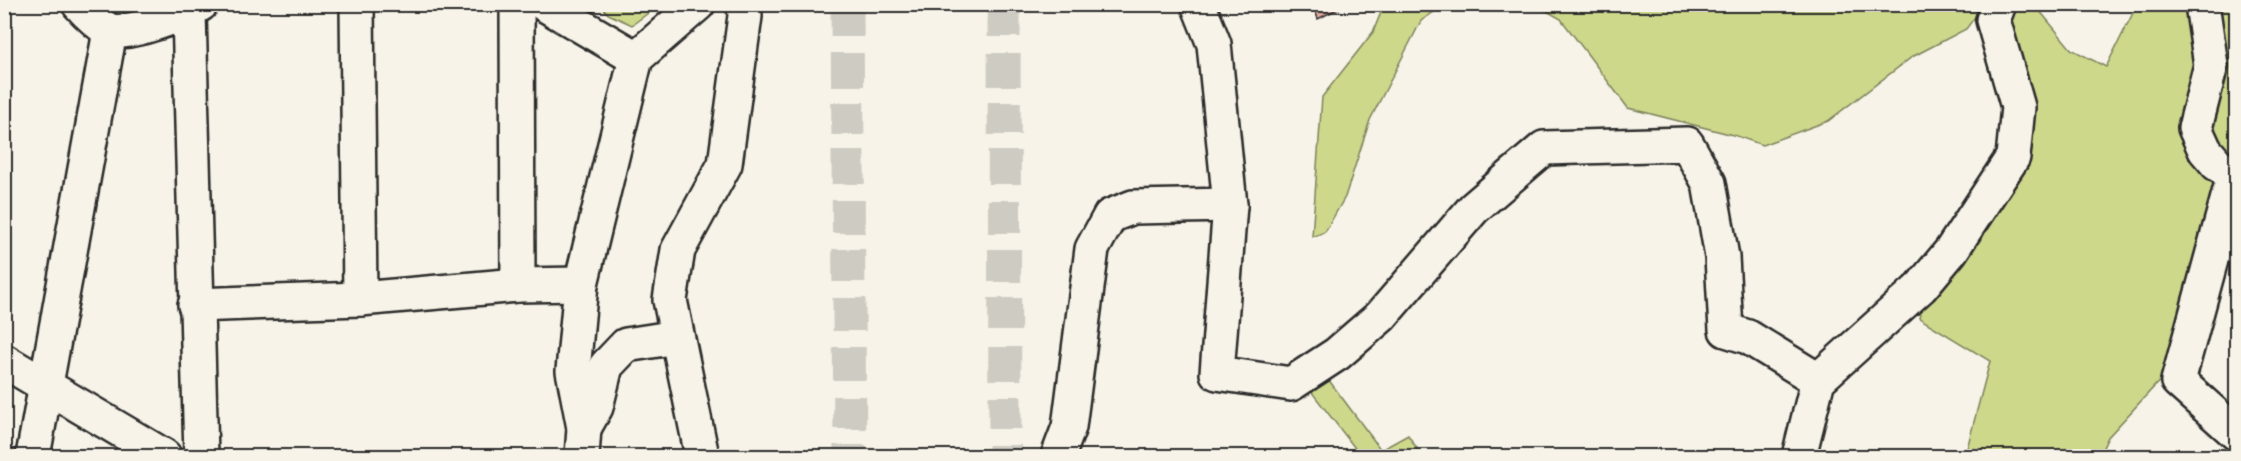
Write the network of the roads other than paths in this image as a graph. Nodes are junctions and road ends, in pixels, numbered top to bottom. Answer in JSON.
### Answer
{"nodes":[{"id":1,"x":79,"y":4,"type":"edge"},
{"id":2,"x":357,"y":4,"type":"edge"},
{"id":3,"x":517,"y":4,"type":"edge"},
{"id":4,"x":544,"y":4,"type":"edge"},
{"id":5,"x":698,"y":4,"type":"edge"},
{"id":6,"x":744,"y":4,"type":"edge"},
{"id":7,"x":1198,"y":4,"type":"edge"},
{"id":8,"x":1999,"y":4,"type":"edge"},
{"id":9,"x":2202,"y":4,"type":"edge"},
{"id":10,"x":195,"y":9,"type":"edge"},
{"id":11,"x":110,"y":31,"type":"junction"},
{"id":12,"x":636,"y":58,"type":"junction"},
{"id":13,"x":2235,"y":173,"type":"edge"},
{"id":14,"x":1230,"y":205,"type":"junction"},
{"id":15,"x":581,"y":284,"type":"junction"},
{"id":16,"x":518,"y":285,"type":"junction"},
{"id":17,"x":360,"y":299,"type":"junction"},
{"id":18,"x":195,"y":305,"type":"junction"},
{"id":19,"x":677,"y":337,"type":"junction"},
{"id":20,"x":4,"y":361,"type":"edge"},
{"id":21,"x":1818,"y":380,"type":"junction"},
{"id":22,"x":45,"y":384,"type":"junction"},
{"id":23,"x":2236,"y":433,"type":"edge"},
{"id":24,"x":583,"y":442,"type":"edge"},
{"id":25,"x":33,"y":456,"type":"edge"},
{"id":26,"x":164,"y":456,"type":"edge"},
{"id":27,"x":201,"y":456,"type":"edge"},
{"id":28,"x":702,"y":456,"type":"edge"},
{"id":29,"x":1058,"y":456,"type":"edge"},
{"id":30,"x":1799,"y":456,"type":"edge"}],
"edges":[{"from":1,"to":11,"type":"street"},
{"from":2,"to":17,"type":"street"},
{"from":3,"to":16,"type":"street"},
{"from":4,"to":12,"type":"street"},
{"from":5,"to":12,"type":"street"},
{"from":6,"to":19,"type":"street"},
{"from":7,"to":14,"type":"street"},
{"from":8,"to":21,"type":"street"},
{"from":9,"to":13,"type":"street"},
{"from":10,"to":11,"type":"street"},
{"from":10,"to":18,"type":"street"},
{"from":11,"to":22,"type":"street"},
{"from":12,"to":15,"type":"street"},
{"from":13,"to":23,"type":"street"},
{"from":14,"to":21,"type":"street"},
{"from":14,"to":29,"type":"street"},
{"from":15,"to":16,"type":"street"},
{"from":15,"to":24,"type":"street"},
{"from":16,"to":17,"type":"street"},
{"from":17,"to":18,"type":"street"},
{"from":18,"to":27,"type":"street"},
{"from":19,"to":24,"type":"street"},
{"from":19,"to":28,"type":"street"},
{"from":20,"to":22,"type":"street"},
{"from":21,"to":30,"type":"street"},
{"from":22,"to":25,"type":"street"},
{"from":22,"to":26,"type":"street"}]}
